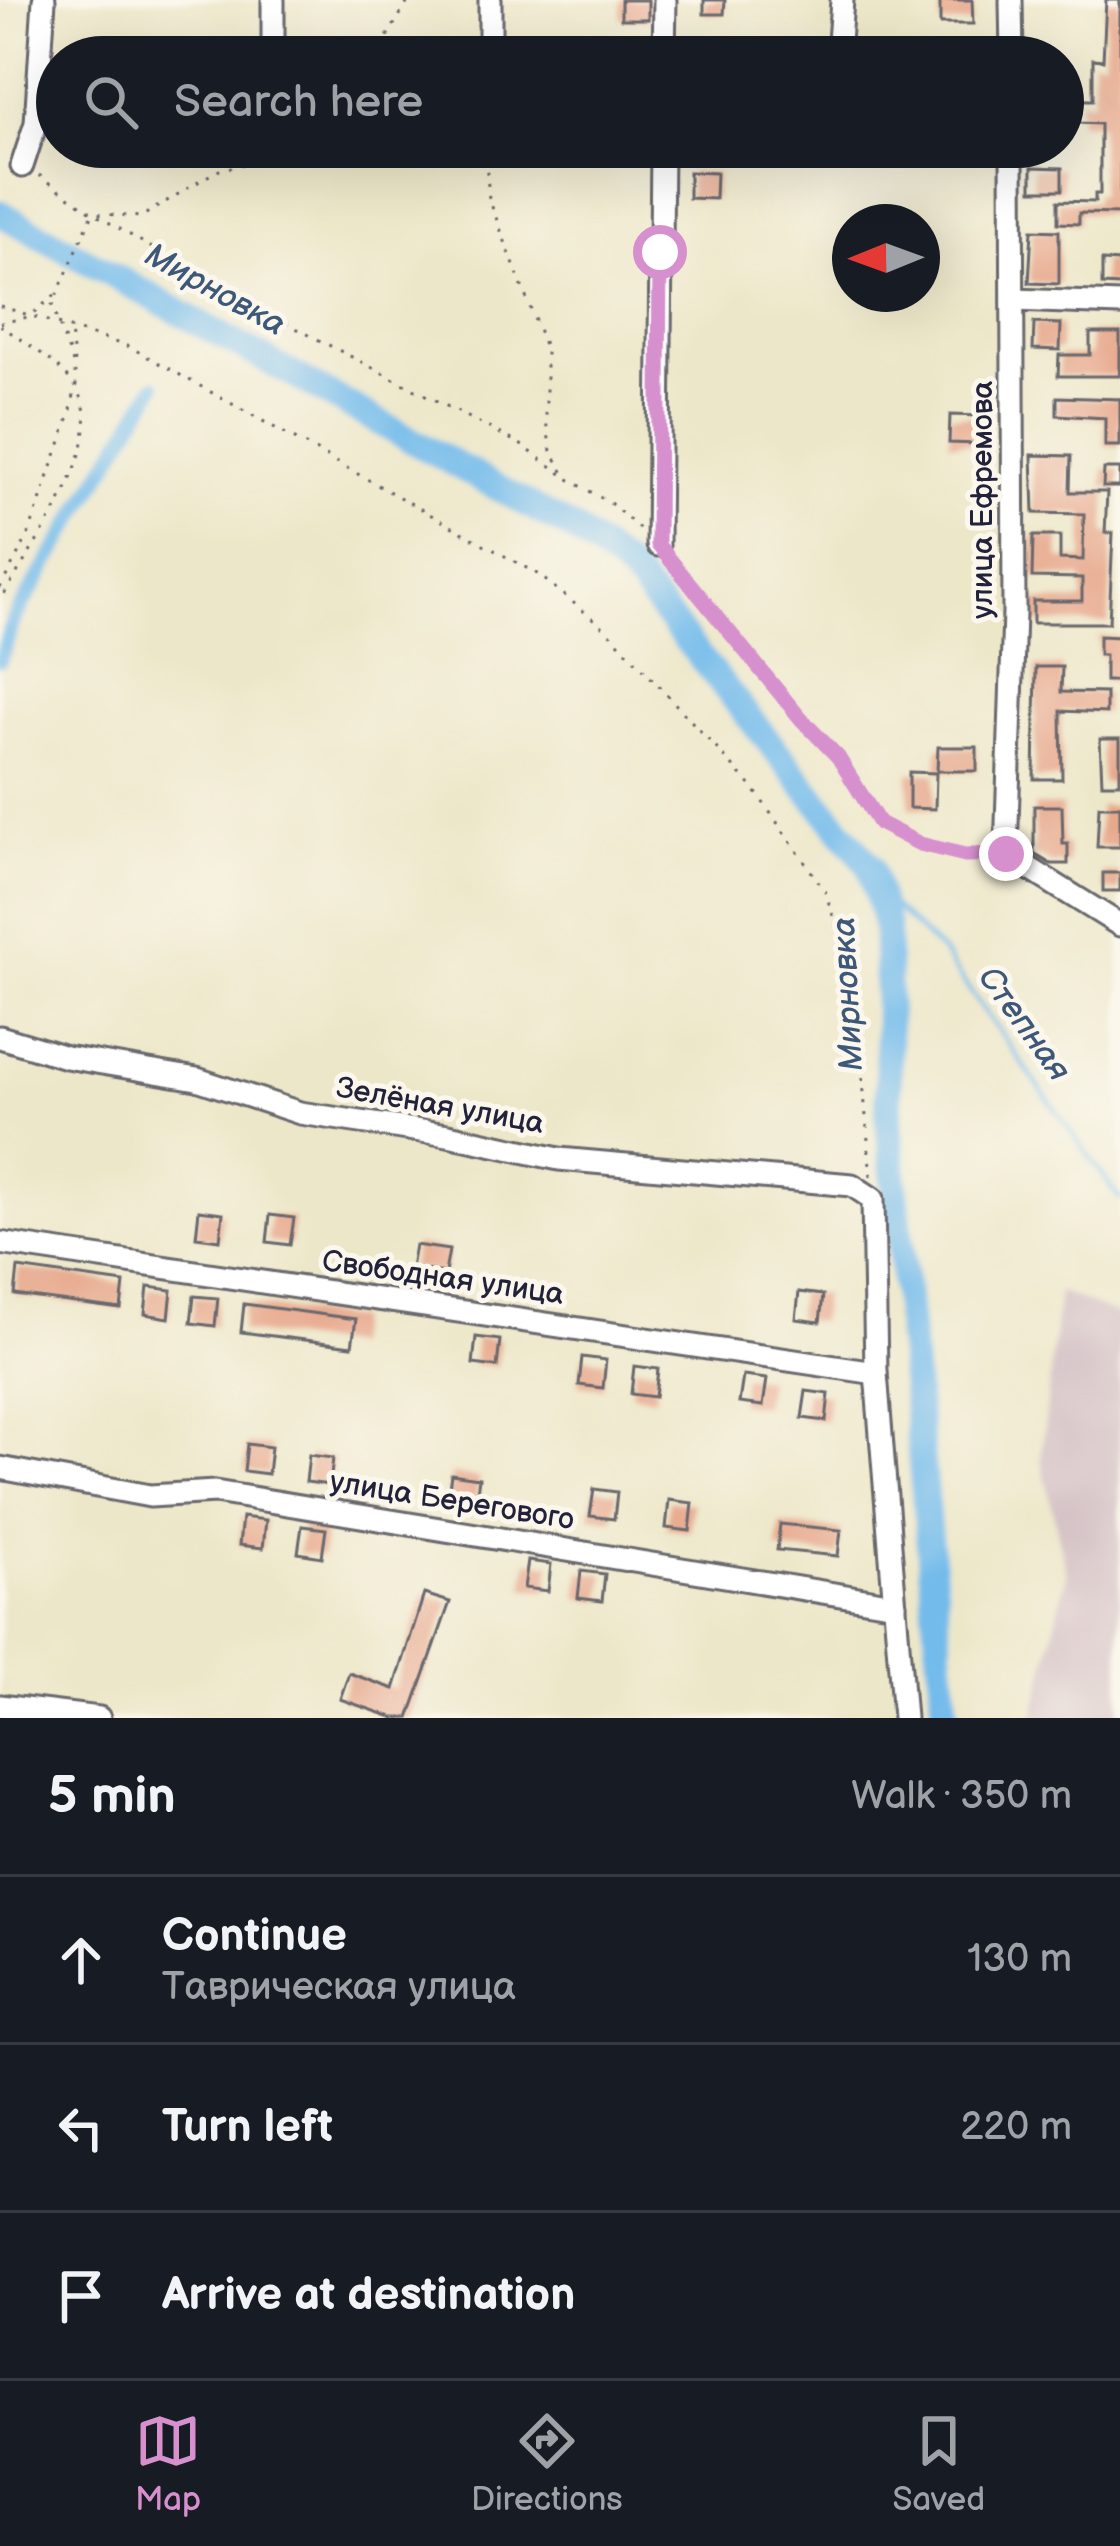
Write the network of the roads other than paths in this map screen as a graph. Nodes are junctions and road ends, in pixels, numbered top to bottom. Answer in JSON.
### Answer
{"nodes":[{"id":1,"x":44,"y":0,"type":"edge"},
{"id":2,"x":273,"y":0,"type":"edge"},
{"id":3,"x":490,"y":0,"type":"edge"},
{"id":4,"x":664,"y":0,"type":"edge"},
{"id":5,"x":842,"y":0,"type":"edge"},
{"id":6,"x":1011,"y":0,"type":"edge"},
{"id":7,"x":42,"y":36,"type":"edge"},
{"id":8,"x":273,"y":36,"type":"edge"},
{"id":9,"x":490,"y":36,"type":"edge"},
{"id":10,"x":664,"y":36,"type":"edge"},
{"id":11,"x":839,"y":36,"type":"edge"},
{"id":12,"x":1012,"y":36,"type":"edge"},
{"id":13,"x":36,"y":123,"type":"edge"},
{"id":14,"x":22,"y":166,"type":"road end"},
{"id":15,"x":662,"y":168,"type":"edge"},
{"id":16,"x":1012,"y":168,"type":"edge"},
{"id":17,"x":1014,"y":300,"type":"junction"},
{"id":18,"x":1120,"y":304,"type":"edge"},
{"id":19,"x":658,"y":545,"type":"road end"},
{"id":20,"x":1120,"y":925,"type":"edge"},
{"id":21,"x":0,"y":1037,"type":"edge"},
{"id":22,"x":0,"y":1243,"type":"edge"},
{"id":23,"x":877,"y":1372,"type":"junction"},
{"id":24,"x":0,"y":1468,"type":"edge"},
{"id":25,"x":895,"y":1604,"type":"junction"},
{"id":26,"x":0,"y":1706,"type":"edge"},
{"id":27,"x":99,"y":1718,"type":"edge"},
{"id":28,"x":904,"y":1718,"type":"edge"}],
"edges":[{"from":1,"to":7,"type":"street"},
{"from":2,"to":8,"type":"street"},
{"from":3,"to":9,"type":"street"},
{"from":4,"to":10,"type":"street"},
{"from":5,"to":11,"type":"street"},
{"from":6,"to":12,"type":"street"},
{"from":13,"to":14,"type":"street"},
{"from":15,"to":19,"type":"street"},
{"from":16,"to":17,"type":"street","name":"улица Ефремова"},
{"from":17,"to":18,"type":"street"},
{"from":17,"to":20,"type":"street","name":"улица Ефремова"},
{"from":21,"to":23,"type":"street","name":"Зелёная улица"},
{"from":22,"to":23,"type":"street","name":"Свободная улица"},
{"from":23,"to":25,"type":"street"},
{"from":24,"to":25,"type":"street","name":"улица Берегового"},
{"from":25,"to":28,"type":"street"},
{"from":26,"to":27,"type":"street"}]}
